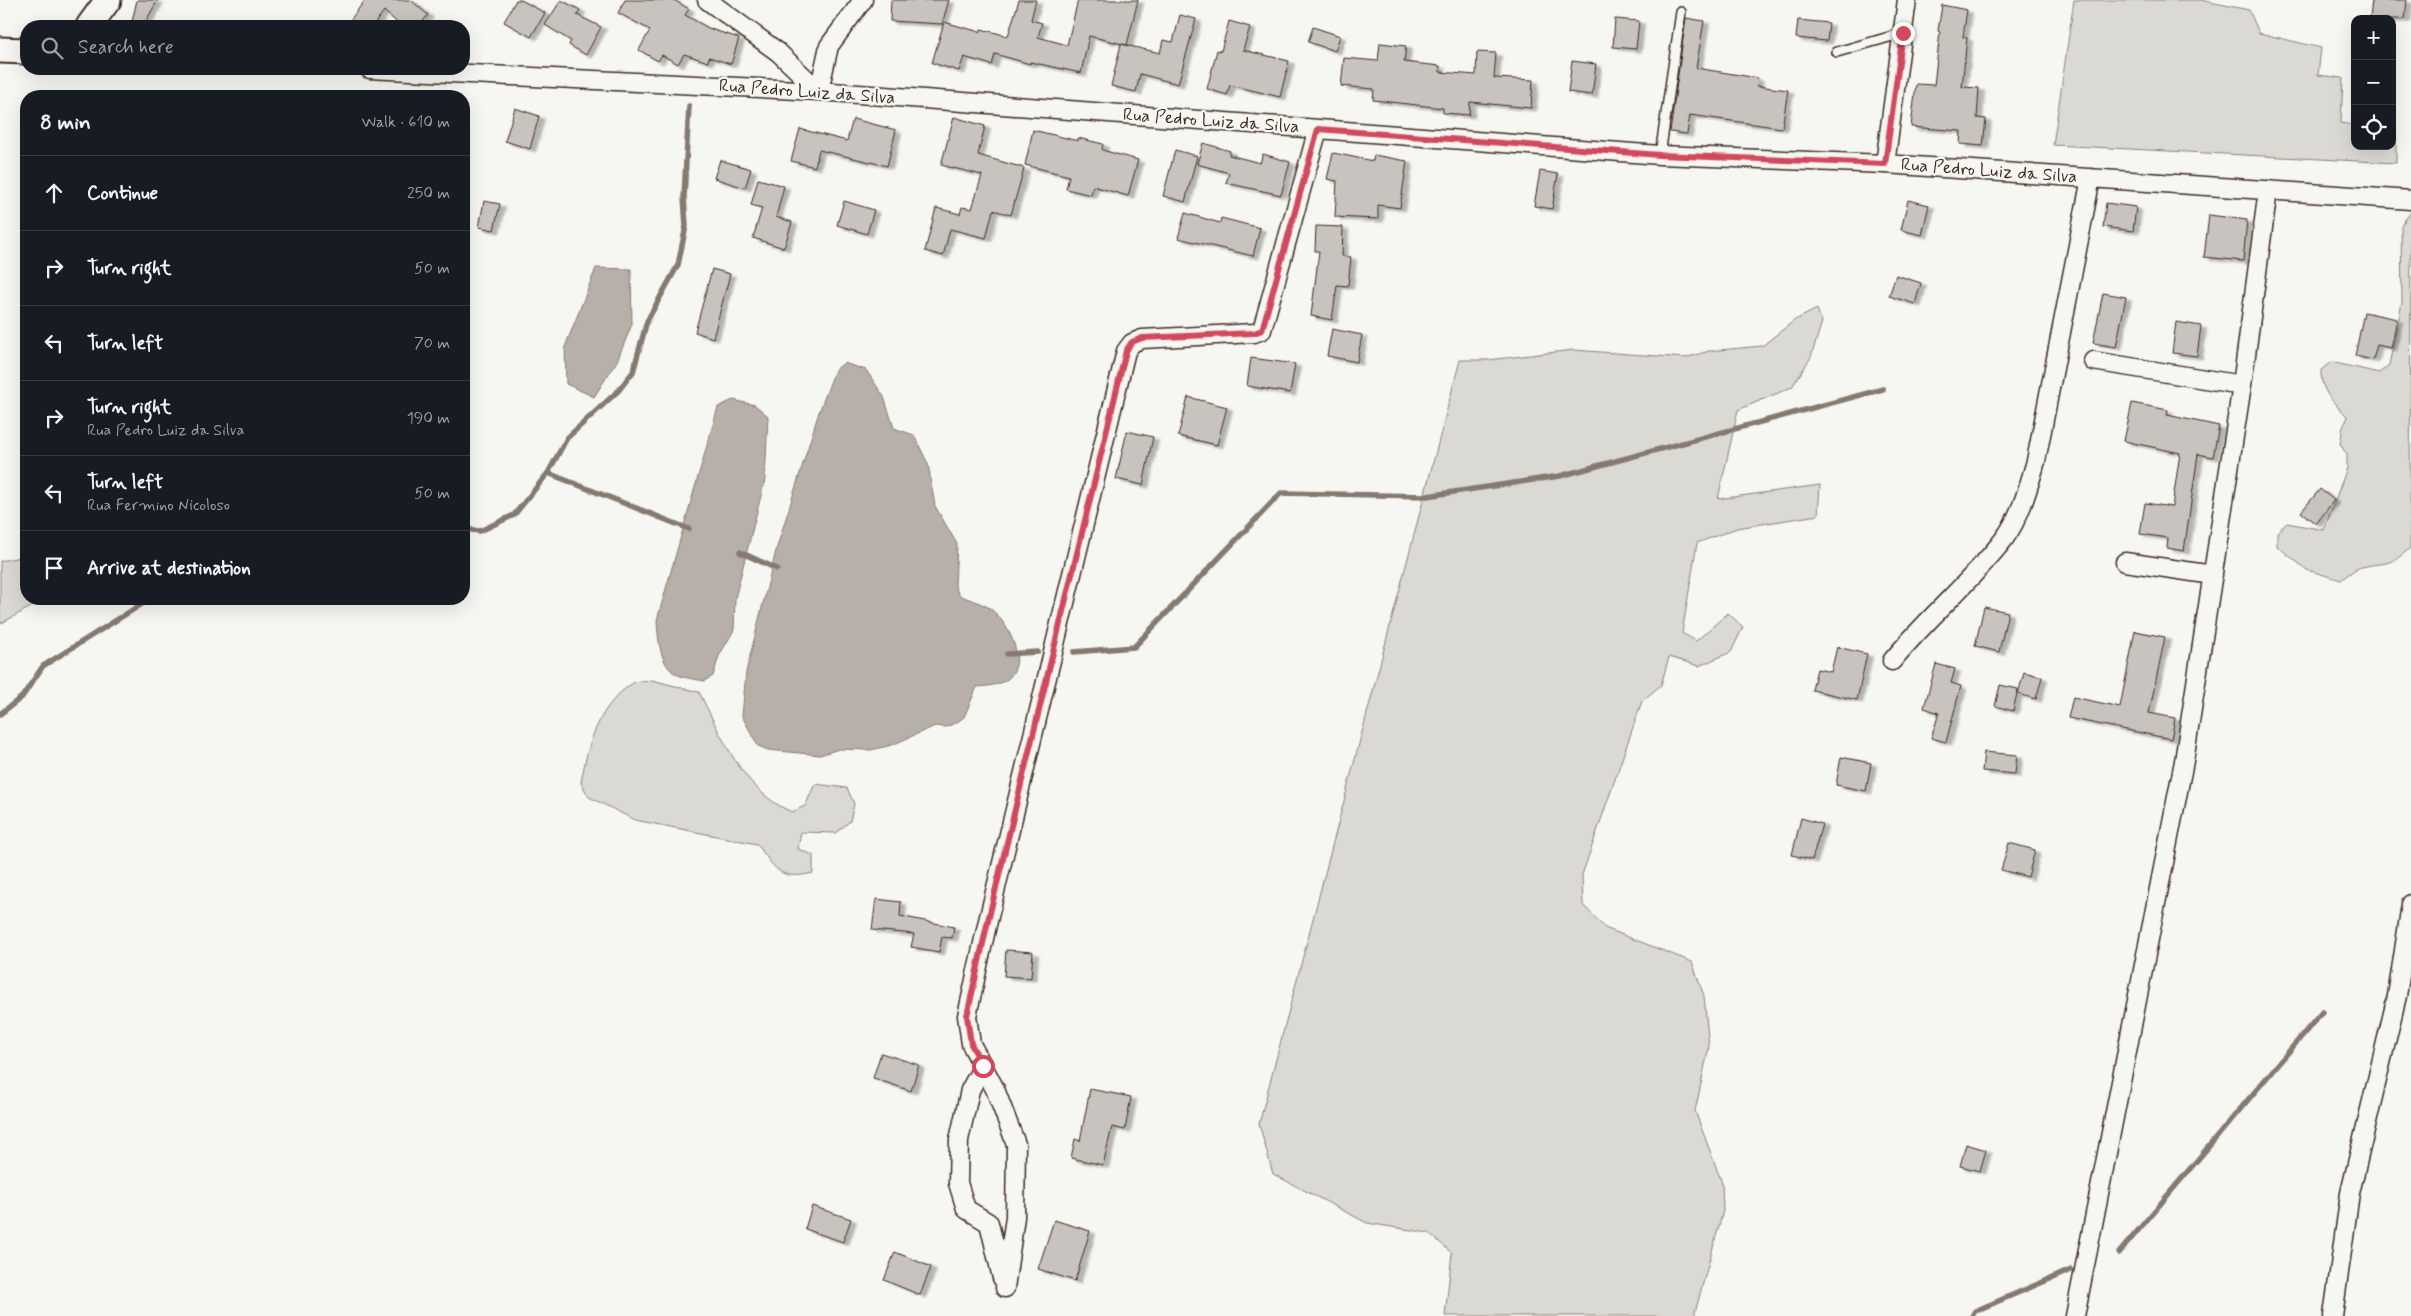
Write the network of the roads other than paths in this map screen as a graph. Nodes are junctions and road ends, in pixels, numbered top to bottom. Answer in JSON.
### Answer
{"nodes":[{"id":1,"x":108,"y":0,"type":"edge"},
{"id":2,"x":707,"y":0,"type":"edge"},
{"id":3,"x":863,"y":0,"type":"edge"},
{"id":4,"x":1907,"y":0,"type":"edge"},
{"id":5,"x":1681,"y":12,"type":"dead end"},
{"id":6,"x":93,"y":20,"type":"edge"},
{"id":7,"x":1903,"y":33,"type":"junction"},
{"id":8,"x":0,"y":50,"type":"edge"},
{"id":9,"x":20,"y":51,"type":"edge"},
{"id":10,"x":1837,"y":52,"type":"dead end"},
{"id":11,"x":470,"y":74,"type":"edge"},
{"id":12,"x":819,"y":92,"type":"junction"},
{"id":13,"x":1318,"y":129,"type":"junction"},
{"id":14,"x":1660,"y":155,"type":"junction"},
{"id":15,"x":1885,"y":164,"type":"junction"},
{"id":16,"x":2091,"y":178,"type":"junction"},
{"id":17,"x":2268,"y":190,"type":"junction"},
{"id":18,"x":2411,"y":200,"type":"edge"},
{"id":19,"x":2093,"y":361,"type":"dead end"},
{"id":20,"x":2242,"y":384,"type":"junction"},
{"id":21,"x":2125,"y":562,"type":"dead end"},
{"id":22,"x":2212,"y":575,"type":"junction"},
{"id":23,"x":1892,"y":661,"type":"dead end"},
{"id":24,"x":2411,"y":904,"type":"edge"},
{"id":25,"x":983,"y":1066,"type":"junction"},
{"id":26,"x":2075,"y":1316,"type":"edge"},
{"id":27,"x":2333,"y":1316,"type":"edge"}],
"edges":[{"from":1,"to":6,"type":"street"},
{"from":2,"to":12,"type":"street"},
{"from":3,"to":12,"type":"street"},
{"from":4,"to":7,"type":"street"},
{"from":5,"to":14,"type":"lane"},
{"from":7,"to":10,"type":"lane"},
{"from":7,"to":15,"type":"street"},
{"from":8,"to":9,"type":"street"},
{"from":11,"to":12,"type":"street","name":"Rua Pedro Luiz da Silva"},
{"from":12,"to":13,"type":"street","name":"Rua Pedro Luiz da Silva"},
{"from":13,"to":14,"type":"street","name":"Rua Pedro Luiz da Silva"},
{"from":13,"to":25,"type":"street"},
{"from":14,"to":15,"type":"street","name":"Rua Pedro Luiz da Silva"},
{"from":15,"to":16,"type":"street","name":"Rua Pedro Luiz da Silva"},
{"from":16,"to":17,"type":"street","name":"Rua Pedro Luiz da Silva"},
{"from":16,"to":23,"type":"street"},
{"from":17,"to":18,"type":"street","name":"Rua Pedro Luiz da Silva"},
{"from":17,"to":20,"type":"street"},
{"from":19,"to":20,"type":"street"},
{"from":20,"to":22,"type":"street"},
{"from":21,"to":22,"type":"street"},
{"from":22,"to":26,"type":"street"},
{"from":24,"to":27,"type":"street"},
{"from":25,"to":25,"type":"street"}]}
